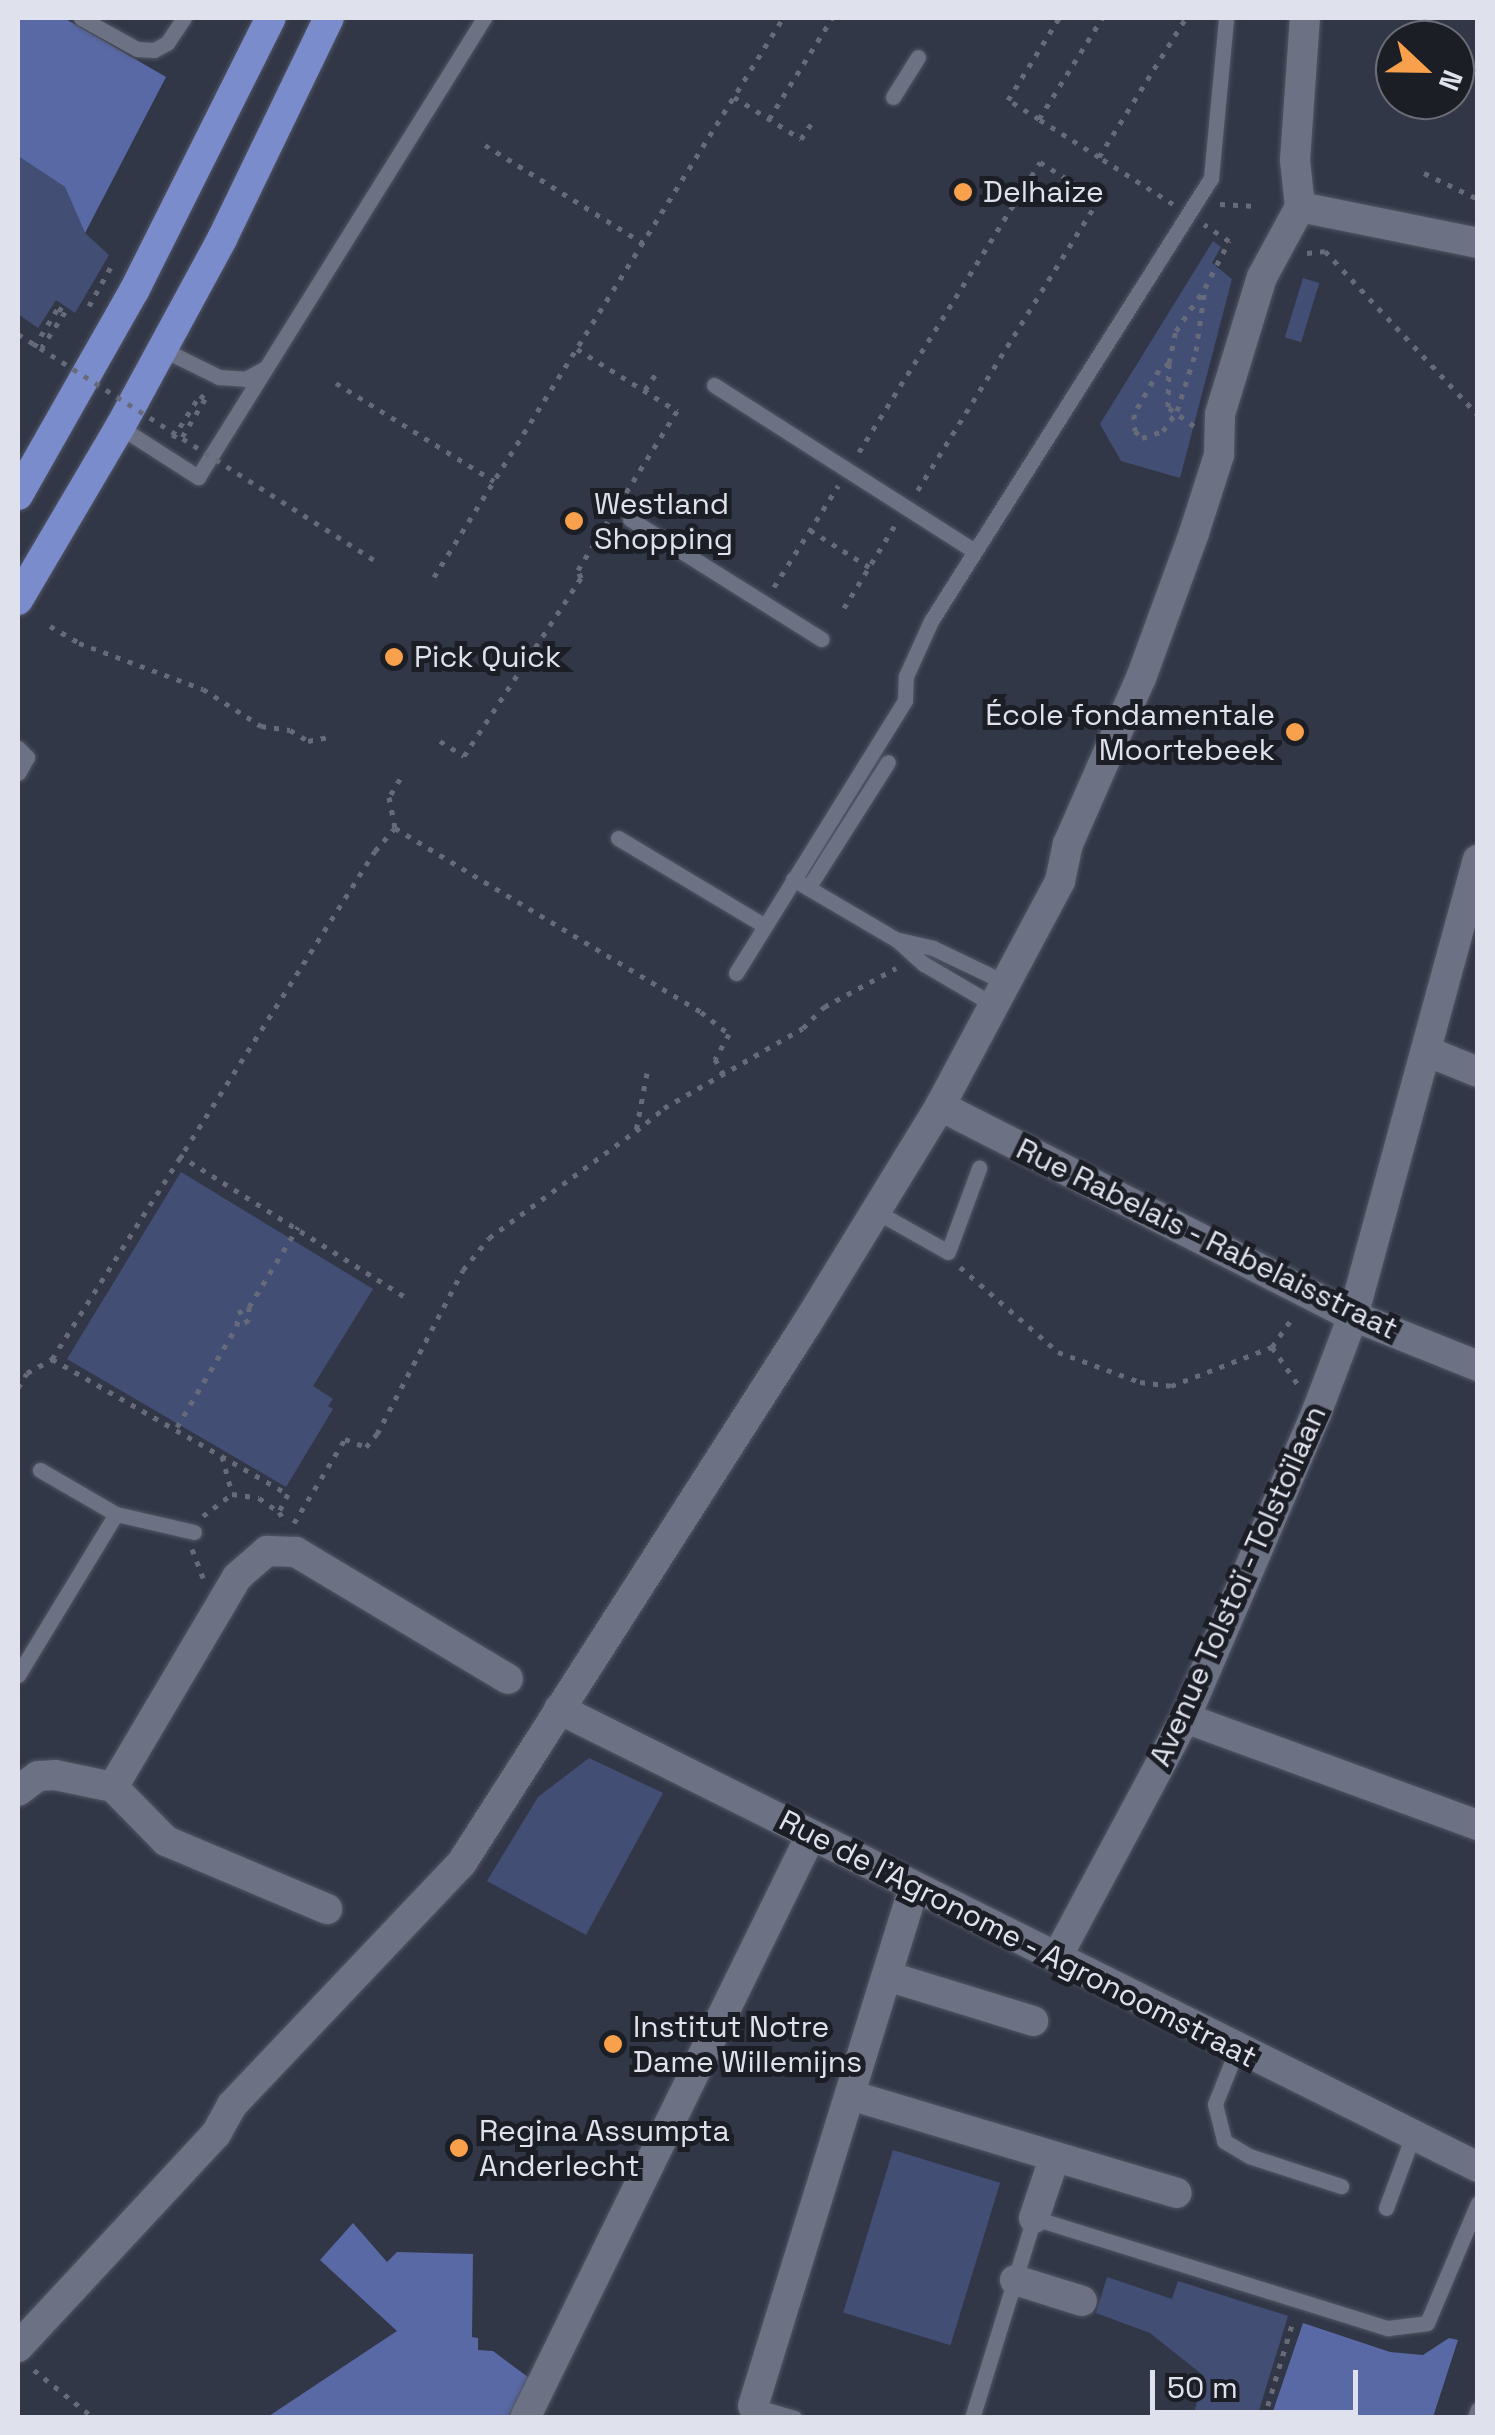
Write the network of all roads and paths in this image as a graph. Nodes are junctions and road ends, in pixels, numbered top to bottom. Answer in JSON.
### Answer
{"nodes":[{"id":1,"x":82,"y":18,"type":"edge"},
{"id":2,"x":184,"y":18,"type":"edge"},
{"id":3,"x":271,"y":18,"type":"edge"},
{"id":4,"x":329,"y":18,"type":"edge"},
{"id":5,"x":484,"y":18,"type":"edge"},
{"id":6,"x":783,"y":18,"type":"edge"},
{"id":7,"x":832,"y":18,"type":"edge"},
{"id":8,"x":1059,"y":18,"type":"edge"},
{"id":9,"x":1102,"y":18,"type":"edge"},
{"id":10,"x":1186,"y":18,"type":"edge"},
{"id":11,"x":1226,"y":18,"type":"edge"},
{"id":12,"x":1305,"y":18,"type":"edge"},
{"id":13,"x":918,"y":57,"type":"dead end"},
{"id":14,"x":893,"y":97,"type":"dead end"},
{"id":15,"x":734,"y":98,"type":"junction"},
{"id":16,"x":769,"y":119,"type":"junction"},
{"id":17,"x":814,"y":120,"type":"dead end"},
{"id":18,"x":1039,"y":120,"type":"junction"},
{"id":19,"x":485,"y":145,"type":"dead end"},
{"id":20,"x":1099,"y":158,"type":"junction"},
{"id":21,"x":1424,"y":173,"type":"dead end"},
{"id":22,"x":1478,"y":198,"type":"edge"},
{"id":23,"x":1213,"y":206,"type":"dead end"},
{"id":24,"x":1256,"y":206,"type":"dead end"},
{"id":25,"x":1178,"y":207,"type":"dead end"},
{"id":26,"x":1300,"y":207,"type":"junction"},
{"id":27,"x":1206,"y":214,"type":"dead end"},
{"id":28,"x":643,"y":243,"type":"junction"},
{"id":29,"x":1478,"y":243,"type":"edge"},
{"id":30,"x":120,"y":250,"type":"dead end"},
{"id":31,"x":1292,"y":255,"type":"dead end"},
{"id":32,"x":1217,"y":260,"type":"junction"},
{"id":33,"x":1226,"y":266,"type":"dead end"},
{"id":34,"x":1205,"y":288,"type":"junction"},
{"id":35,"x":84,"y":316,"type":"dead end"},
{"id":36,"x":18,"y":334,"type":"edge"},
{"id":37,"x":41,"y":343,"type":"junction"},
{"id":38,"x":34,"y":347,"type":"junction"},
{"id":39,"x":162,"y":349,"type":"junction"},
{"id":40,"x":577,"y":349,"type":"junction"},
{"id":41,"x":1169,"y":363,"type":"junction"},
{"id":42,"x":267,"y":367,"type":"junction"},
{"id":43,"x":657,"y":372,"type":"dead end"},
{"id":44,"x":336,"y":383,"type":"dead end"},
{"id":45,"x":714,"y":385,"type":"dead end"},
{"id":46,"x":644,"y":391,"type":"junction"},
{"id":47,"x":1175,"y":415,"type":"junction"},
{"id":48,"x":1478,"y":415,"type":"edge"},
{"id":49,"x":1189,"y":424,"type":"dead end"},
{"id":50,"x":120,"y":427,"type":"junction"},
{"id":51,"x":181,"y":439,"type":"junction"},
{"id":52,"x":172,"y":440,"type":"dead end"},
{"id":53,"x":852,"y":463,"type":"dead end"},
{"id":54,"x":842,"y":480,"type":"dead end"},
{"id":55,"x":494,"y":481,"type":"junction"},
{"id":56,"x":18,"y":495,"type":"edge"},
{"id":57,"x":912,"y":500,"type":"dead end"},
{"id":58,"x":901,"y":516,"type":"dead end"},
{"id":59,"x":630,"y":519,"type":"dead end"},
{"id":60,"x":810,"y":530,"type":"junction"},
{"id":61,"x":975,"y":552,"type":"junction"},
{"id":62,"x":376,"y":561,"type":"dead end"},
{"id":63,"x":869,"y":567,"type":"junction"},
{"id":64,"x":434,"y":577,"type":"dead end"},
{"id":65,"x":774,"y":588,"type":"dead end"},
{"id":66,"x":18,"y":600,"type":"edge"},
{"id":67,"x":844,"y":608,"type":"dead end"},
{"id":68,"x":50,"y":626,"type":"dead end"},
{"id":69,"x":820,"y":638,"type":"dead end"},
{"id":70,"x":329,"y":736,"type":"dead end"},
{"id":71,"x":440,"y":741,"type":"dead end"},
{"id":72,"x":18,"y":748,"type":"edge"},
{"id":73,"x":888,"y":762,"type":"dead end"},
{"id":74,"x":18,"y":773,"type":"edge"},
{"id":75,"x":400,"y":779,"type":"dead end"},
{"id":76,"x":395,"y":828,"type":"junction"},
{"id":77,"x":618,"y":838,"type":"dead end"},
{"id":78,"x":1478,"y":860,"type":"edge"},
{"id":79,"x":793,"y":879,"type":"junction"},
{"id":80,"x":808,"y":888,"type":"junction"},
{"id":81,"x":765,"y":926,"type":"junction"},
{"id":82,"x":897,"y":940,"type":"junction"},
{"id":83,"x":736,"y":973,"type":"dead end"},
{"id":84,"x":910,"y":976,"type":"dead end"},
{"id":85,"x":1000,"y":994,"type":"junction"},
{"id":86,"x":1426,"y":1051,"type":"junction"},
{"id":87,"x":1478,"y":1072,"type":"edge"},
{"id":88,"x":648,"y":1073,"type":"dead end"},
{"id":89,"x":724,"y":1075,"type":"junction"},
{"id":90,"x":940,"y":1106,"type":"junction"},
{"id":91,"x":636,"y":1131,"type":"junction"},
{"id":92,"x":179,"y":1155,"type":"junction"},
{"id":93,"x":979,"y":1168,"type":"dead end"},
{"id":94,"x":877,"y":1212,"type":"junction"},
{"id":95,"x":298,"y":1227,"type":"junction"},
{"id":96,"x":948,"y":1252,"type":"junction"},
{"id":97,"x":1308,"y":1294,"type":"junction"},
{"id":98,"x":408,"y":1299,"type":"dead end"},
{"id":99,"x":250,"y":1307,"type":"junction"},
{"id":100,"x":1353,"y":1316,"type":"junction"},
{"id":101,"x":237,"y":1326,"type":"junction"},
{"id":102,"x":1272,"y":1347,"type":"junction"},
{"id":103,"x":52,"y":1358,"type":"junction"},
{"id":104,"x":1478,"y":1366,"type":"edge"},
{"id":105,"x":18,"y":1388,"type":"edge"},
{"id":106,"x":1317,"y":1411,"type":"junction"},
{"id":107,"x":176,"y":1427,"type":"junction"},
{"id":108,"x":221,"y":1453,"type":"junction"},
{"id":109,"x":40,"y":1470,"type":"dead end"},
{"id":110,"x":279,"y":1512,"type":"junction"},
{"id":111,"x":116,"y":1514,"type":"junction"},
{"id":112,"x":194,"y":1532,"type":"dead end"},
{"id":113,"x":18,"y":1675,"type":"edge"},
{"id":114,"x":508,"y":1679,"type":"dead end"},
{"id":115,"x":559,"y":1709,"type":"junction"},
{"id":116,"x":1185,"y":1718,"type":"junction"},
{"id":117,"x":113,"y":1787,"type":"junction"},
{"id":118,"x":18,"y":1791,"type":"edge"},
{"id":119,"x":1478,"y":1825,"type":"edge"},
{"id":120,"x":810,"y":1836,"type":"junction"},
{"id":121,"x":914,"y":1888,"type":"junction"},
{"id":122,"x":327,"y":1909,"type":"dead end"},
{"id":123,"x":1056,"y":1957,"type":"junction"},
{"id":124,"x":887,"y":1976,"type":"junction"},
{"id":125,"x":1032,"y":2021,"type":"dead end"},
{"id":126,"x":1237,"y":2048,"type":"junction"},
{"id":127,"x":850,"y":2094,"type":"junction"},
{"id":128,"x":1412,"y":2138,"type":"junction"},
{"id":129,"x":1055,"y":2156,"type":"junction"},
{"id":130,"x":1478,"y":2167,"type":"edge"},
{"id":131,"x":1341,"y":2186,"type":"dead end"},
{"id":132,"x":1177,"y":2193,"type":"dead end"},
{"id":133,"x":1478,"y":2204,"type":"edge"},
{"id":134,"x":1386,"y":2208,"type":"dead end"},
{"id":135,"x":1034,"y":2218,"type":"junction"},
{"id":136,"x":1015,"y":2280,"type":"junction"},
{"id":137,"x":1082,"y":2301,"type":"dead end"},
{"id":138,"x":1300,"y":2301,"type":"junction"},
{"id":139,"x":25,"y":2358,"type":"edge"},
{"id":140,"x":1478,"y":2409,"type":"edge"},
{"id":141,"x":751,"y":2412,"type":"edge"},
{"id":142,"x":94,"y":2418,"type":"edge"},
{"id":143,"x":525,"y":2418,"type":"edge"},
{"id":144,"x":794,"y":2418,"type":"edge"},
{"id":145,"x":972,"y":2418,"type":"edge"},
{"id":146,"x":1264,"y":2418,"type":"edge"},
{"id":147,"x":1475,"y":2418,"type":"edge"}],
"edges":[{"from":1,"to":2,"type":"lane"},
{"from":3,"to":56,"type":"main road"},
{"from":4,"to":39,"type":"main road"},
{"from":5,"to":42,"type":"lane"},
{"from":6,"to":15,"type":"path"},
{"from":7,"to":16,"type":"path"},
{"from":8,"to":18,"type":"path"},
{"from":9,"to":18,"type":"path"},
{"from":10,"to":20,"type":"path"},
{"from":11,"to":61,"type":"lane"},
{"from":12,"to":26,"type":"street"},
{"from":13,"to":14,"type":"lane"},
{"from":15,"to":16,"type":"path"},
{"from":15,"to":28,"type":"path"},
{"from":16,"to":17,"type":"path"},
{"from":18,"to":20,"type":"path"},
{"from":19,"to":28,"type":"path"},
{"from":20,"to":25,"type":"path"},
{"from":21,"to":22,"type":"path"},
{"from":23,"to":24,"type":"path"},
{"from":26,"to":29,"type":"street"},
{"from":26,"to":85,"type":"street"},
{"from":27,"to":32,"type":"path"},
{"from":28,"to":40,"type":"path"},
{"from":30,"to":35,"type":"path"},
{"from":31,"to":48,"type":"path"},
{"from":32,"to":33,"type":"path"},
{"from":32,"to":34,"type":"path"},
{"from":34,"to":41,"type":"path"},
{"from":34,"to":47,"type":"path"},
{"from":36,"to":38,"type":"path","bridge":true},
{"from":37,"to":37,"type":"path"},
{"from":37,"to":38,"type":"path","bridge":true},
{"from":38,"to":51,"type":"path","bridge":true},
{"from":39,"to":42,"type":"lane"},
{"from":39,"to":50,"type":"main road"},
{"from":40,"to":46,"type":"path"},
{"from":40,"to":55,"type":"path"},
{"from":41,"to":47,"type":"path"},
{"from":41,"to":47,"type":"path"},
{"from":42,"to":50,"type":"lane"},
{"from":43,"to":46,"type":"path"},
{"from":44,"to":55,"type":"path"},
{"from":45,"to":61,"type":"lane"},
{"from":46,"to":71,"type":"path"},
{"from":47,"to":49,"type":"path"},
{"from":50,"to":66,"type":"main road"},
{"from":51,"to":52,"type":"path","bridge":true},
{"from":51,"to":62,"type":"path","bridge":true},
{"from":53,"to":57,"type":"path"},
{"from":54,"to":60,"type":"path"},
{"from":55,"to":64,"type":"path"},
{"from":58,"to":63,"type":"path"},
{"from":59,"to":69,"type":"lane"},
{"from":60,"to":63,"type":"path"},
{"from":60,"to":65,"type":"path"},
{"from":61,"to":79,"type":"lane"},
{"from":63,"to":67,"type":"path"},
{"from":68,"to":70,"type":"path"},
{"from":72,"to":74,"type":"lane"},
{"from":73,"to":80,"type":"lane"},
{"from":75,"to":76,"type":"path"},
{"from":76,"to":89,"type":"path"},
{"from":76,"to":92,"type":"path"},
{"from":77,"to":81,"type":"lane"},
{"from":78,"to":86,"type":"street","name":"Avenue Tolstoï - Tolstoïlaan"},
{"from":79,"to":80,"type":"lane"},
{"from":79,"to":81,"type":"lane"},
{"from":80,"to":82,"type":"lane"},
{"from":81,"to":83,"type":"lane"},
{"from":82,"to":85,"type":"lane"},
{"from":82,"to":85,"type":"lane"},
{"from":84,"to":89,"type":"path"},
{"from":85,"to":90,"type":"street"},
{"from":86,"to":87,"type":"street"},
{"from":86,"to":100,"type":"street","name":"Avenue Tolstoï - Tolstoïlaan"},
{"from":88,"to":91,"type":"path"},
{"from":89,"to":91,"type":"path"},
{"from":90,"to":94,"type":"street"},
{"from":90,"to":97,"type":"street","name":"Rue Rabelais - Rabelaisstraat"},
{"from":91,"to":110,"type":"path"},
{"from":92,"to":95,"type":"path"},
{"from":92,"to":103,"type":"path"},
{"from":93,"to":96,"type":"lane"},
{"from":94,"to":96,"type":"lane"},
{"from":94,"to":115,"type":"street"},
{"from":95,"to":98,"type":"path"},
{"from":95,"to":99,"type":"path"},
{"from":96,"to":102,"type":"path"},
{"from":97,"to":100,"type":"street","name":"Rue Rabelais - Rabelaisstraat"},
{"from":97,"to":102,"type":"path"},
{"from":99,"to":101,"type":"path"},
{"from":99,"to":101,"type":"path"},
{"from":100,"to":104,"type":"street","name":"Rue Rabelais - Rabelaisstraat"},
{"from":100,"to":106,"type":"street","name":"Avenue Tolstoï - Tolstoïlaan"},
{"from":101,"to":107,"type":"path"},
{"from":102,"to":106,"type":"path"},
{"from":103,"to":105,"type":"path"},
{"from":103,"to":107,"type":"path"},
{"from":106,"to":116,"type":"street","name":"Avenue Tolstoï - Tolstoïlaan"},
{"from":107,"to":108,"type":"path"},
{"from":108,"to":110,"type":"path"},
{"from":108,"to":110,"type":"path"},
{"from":109,"to":111,"type":"lane"},
{"from":111,"to":112,"type":"lane"},
{"from":111,"to":113,"type":"lane"},
{"from":114,"to":117,"type":"street"},
{"from":115,"to":120,"type":"street","name":"Rue de l'Agronome - Agronoomstraat"},
{"from":115,"to":139,"type":"street"},
{"from":116,"to":119,"type":"street"},
{"from":116,"to":123,"type":"street","name":"Avenue Tolstoï - Tolstoïlaan"},
{"from":117,"to":118,"type":"street"},
{"from":117,"to":122,"type":"street"},
{"from":120,"to":121,"type":"street","name":"Rue de l'Agronome - Agronoomstraat"},
{"from":120,"to":143,"type":"street"},
{"from":121,"to":123,"type":"street","name":"Rue de l'Agronome - Agronoomstraat"},
{"from":121,"to":124,"type":"street"},
{"from":123,"to":126,"type":"street","name":"Rue de l'Agronome - Agronoomstraat"},
{"from":124,"to":125,"type":"street"},
{"from":124,"to":127,"type":"street"},
{"from":126,"to":128,"type":"street","name":"Rue de l'Agronome - Agronoomstraat"},
{"from":126,"to":131,"type":"lane"},
{"from":127,"to":129,"type":"street"},
{"from":127,"to":141,"type":"street"},
{"from":128,"to":130,"type":"street","name":"Rue de l'Agronome - Agronoomstraat"},
{"from":128,"to":134,"type":"lane"},
{"from":129,"to":132,"type":"street"},
{"from":129,"to":135,"type":"street"},
{"from":133,"to":138,"type":"lane"},
{"from":135,"to":136,"type":"lane"},
{"from":135,"to":138,"type":"lane"},
{"from":136,"to":137,"type":"street"},
{"from":136,"to":145,"type":"lane"},
{"from":138,"to":146,"type":"path"},
{"from":139,"to":142,"type":"path"},
{"from":140,"to":147,"type":"lane"},
{"from":141,"to":144,"type":"lane"}]}
